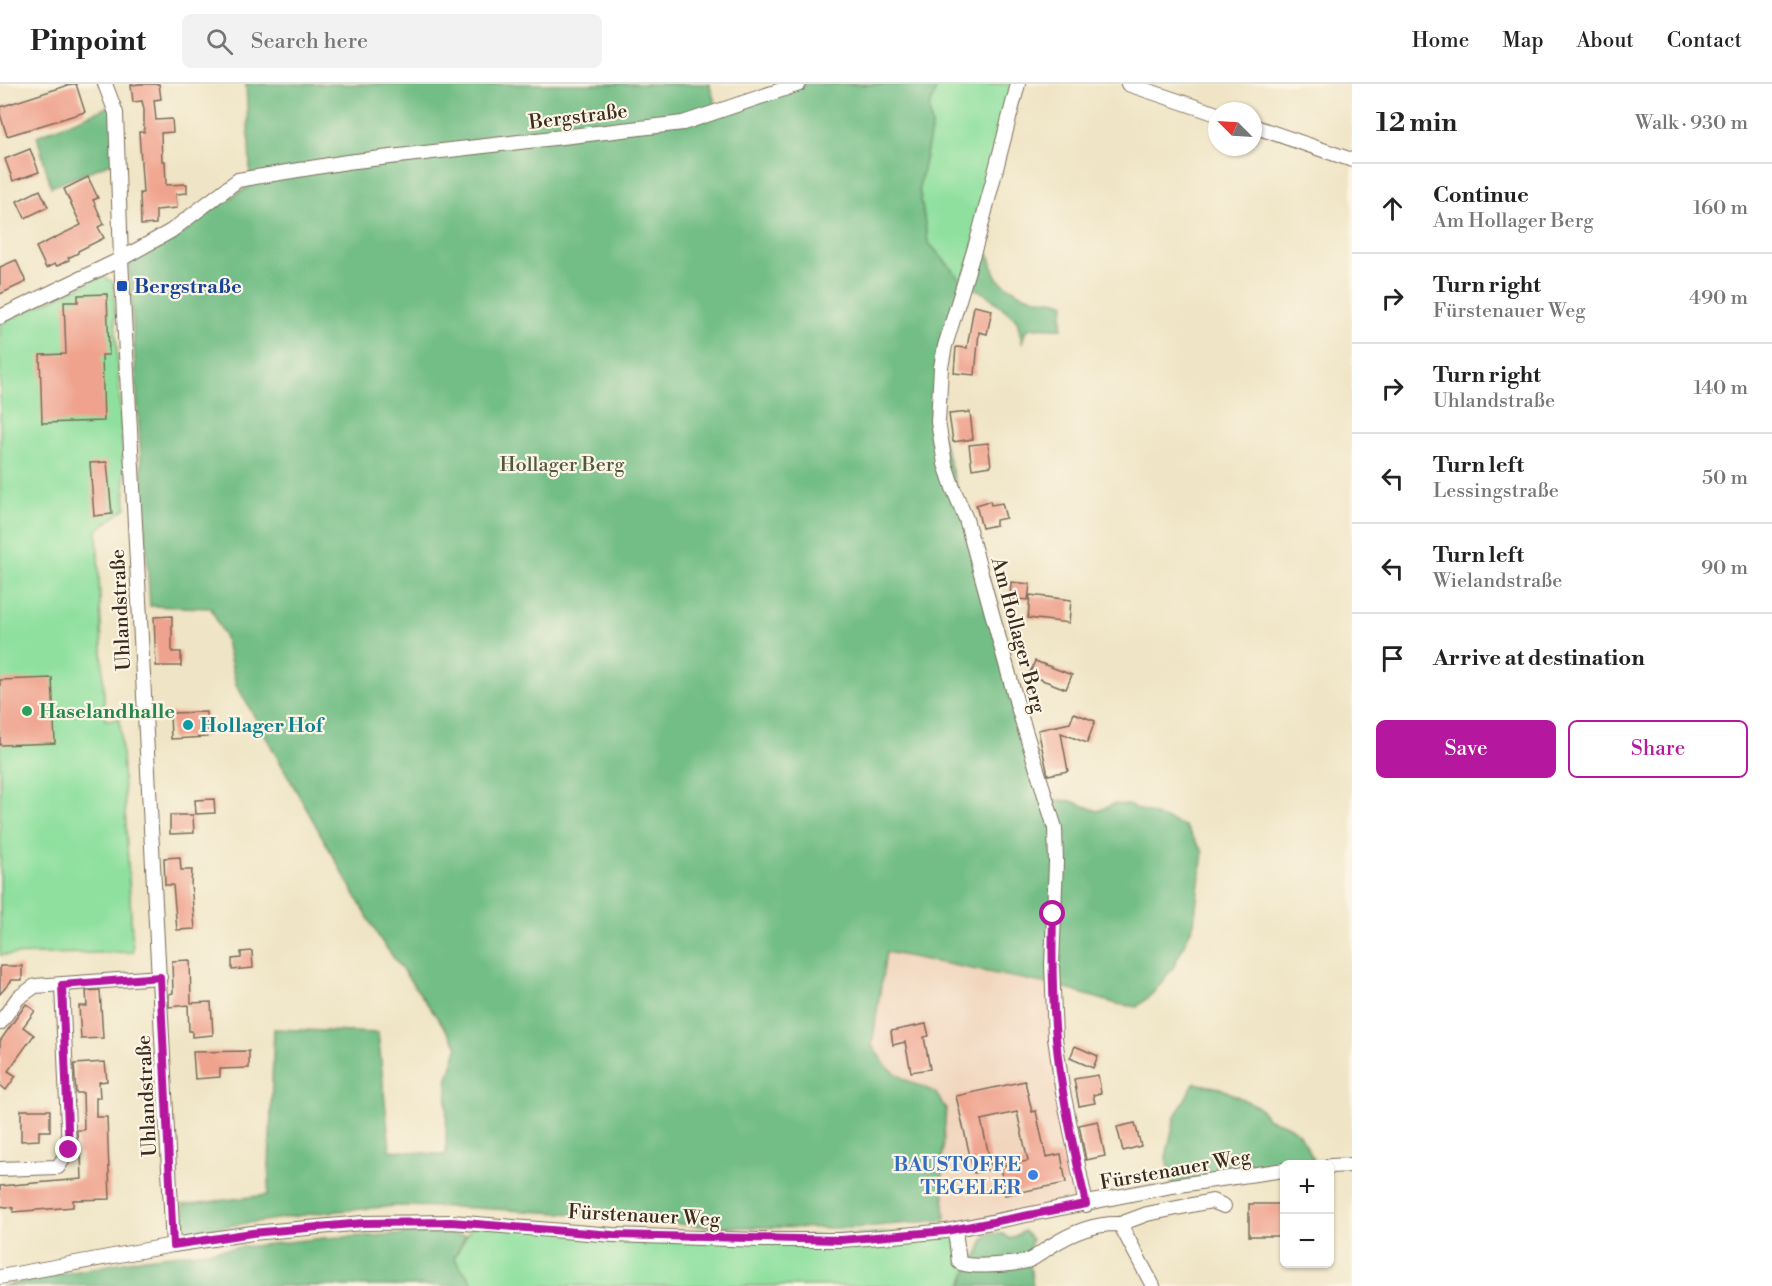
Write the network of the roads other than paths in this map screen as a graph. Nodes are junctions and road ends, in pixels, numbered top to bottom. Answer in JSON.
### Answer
{"nodes":[{"id":1,"x":105,"y":84,"type":"edge"},
{"id":2,"x":799,"y":84,"type":"edge"},
{"id":3,"x":1018,"y":84,"type":"edge"},
{"id":4,"x":1128,"y":84,"type":"edge"},
{"id":5,"x":1208,"y":111,"type":"edge"},
{"id":6,"x":1262,"y":129,"type":"edge"},
{"id":7,"x":1352,"y":160,"type":"edge"},
{"id":8,"x":121,"y":259,"type":"junction"},
{"id":9,"x":0,"y":318,"type":"edge"},
{"id":10,"x":160,"y":977,"type":"junction"},
{"id":11,"x":62,"y":985,"type":"junction"},
{"id":12,"x":0,"y":1023,"type":"edge"},
{"id":13,"x":1352,"y":1165,"type":"edge"},
{"id":14,"x":1334,"y":1166,"type":"edge"},
{"id":15,"x":0,"y":1169,"type":"edge"},
{"id":16,"x":1280,"y":1171,"type":"edge"},
{"id":17,"x":1086,"y":1204,"type":"junction"},
{"id":18,"x":1224,"y":1206,"type":"dead end"},
{"id":19,"x":1120,"y":1224,"type":"junction"},
{"id":20,"x":956,"y":1230,"type":"junction"},
{"id":21,"x":173,"y":1245,"type":"junction"},
{"id":22,"x":0,"y":1277,"type":"edge"},
{"id":23,"x":1153,"y":1286,"type":"edge"}],
"edges":[{"from":1,"to":8,"type":"street","name":"Uhlandstraße"},
{"from":2,"to":8,"type":"street","name":"Bergstraße"},
{"from":3,"to":17,"type":"street","name":"Am Hollager Berg"},
{"from":4,"to":5,"type":"street"},
{"from":6,"to":7,"type":"street"},
{"from":8,"to":9,"type":"street","name":"Bergstraße"},
{"from":8,"to":10,"type":"street","name":"Uhlandstraße"},
{"from":10,"to":11,"type":"street"},
{"from":10,"to":21,"type":"street","name":"Uhlandstraße"},
{"from":11,"to":12,"type":"street"},
{"from":11,"to":15,"type":"street"},
{"from":13,"to":14,"type":"street"},
{"from":16,"to":17,"type":"street","name":"Fürstenauer Weg"},
{"from":17,"to":20,"type":"street","name":"Fürstenauer Weg"},
{"from":18,"to":19,"type":"street"},
{"from":19,"to":20,"type":"street"},
{"from":19,"to":23,"type":"street"},
{"from":20,"to":21,"type":"street","name":"Fürstenauer Weg"},
{"from":21,"to":22,"type":"street","name":"Fürstenauer Weg"}]}
